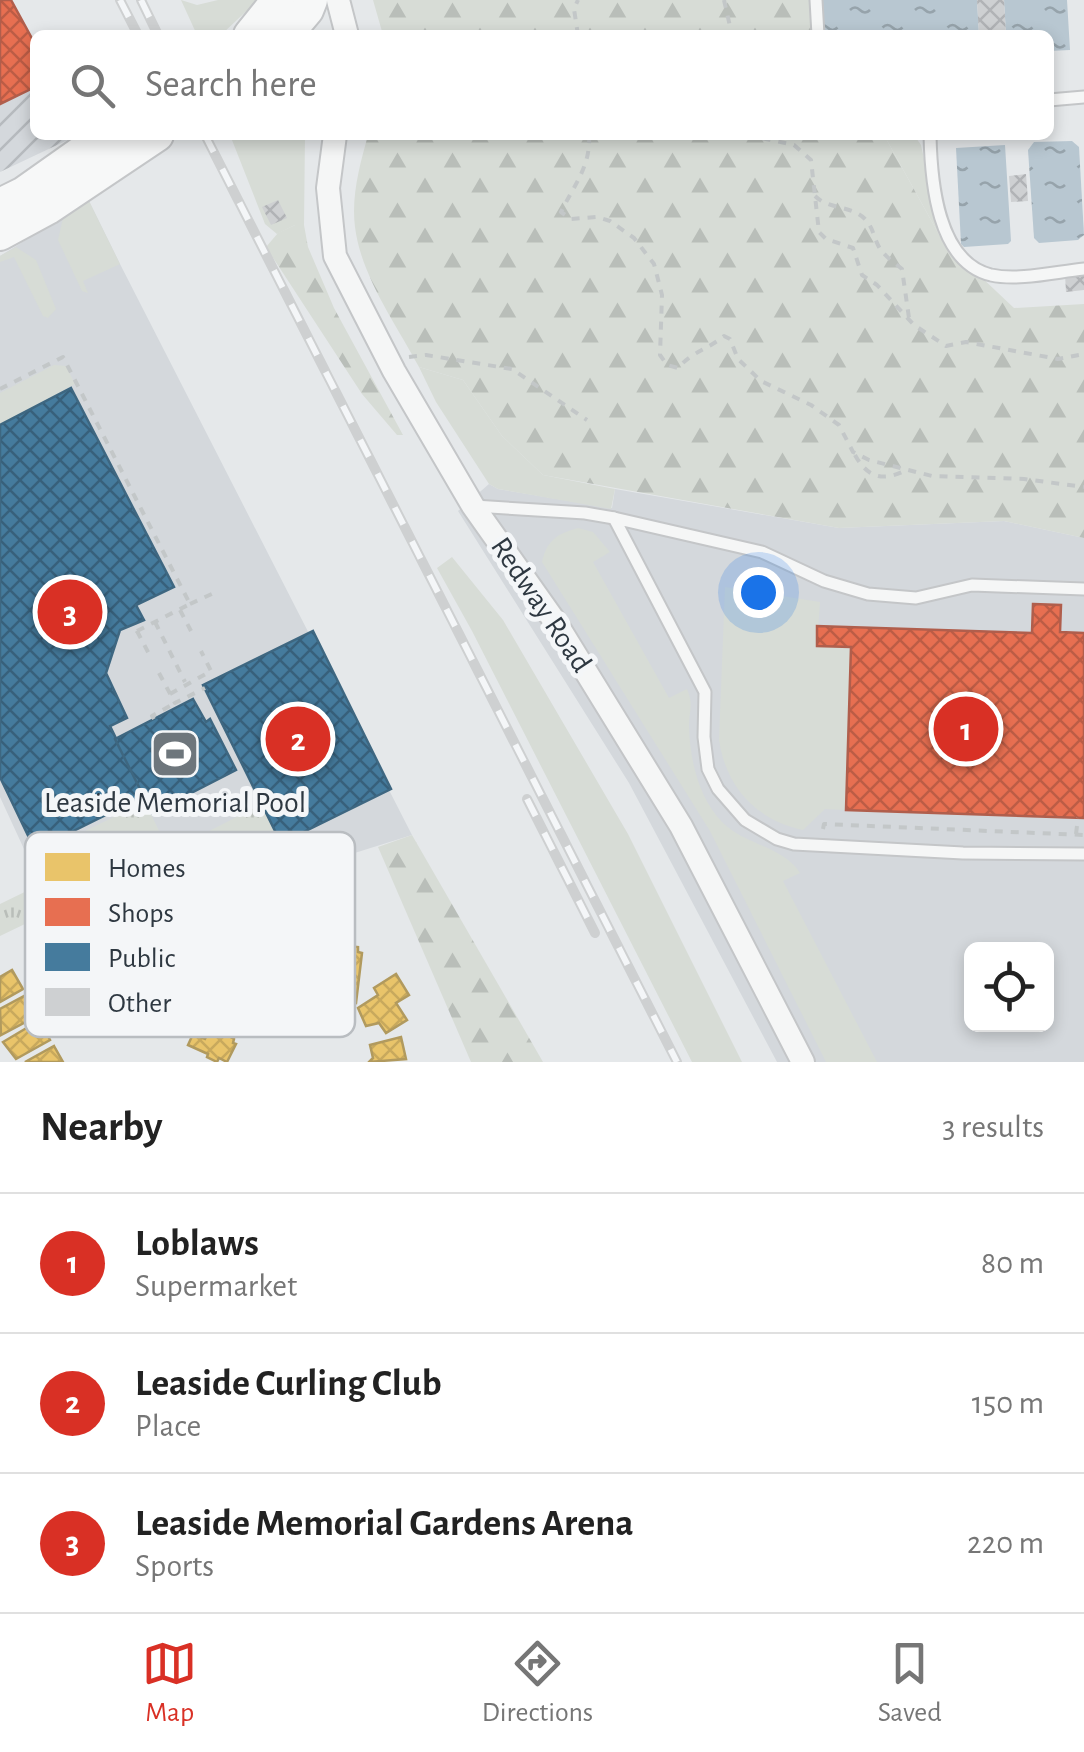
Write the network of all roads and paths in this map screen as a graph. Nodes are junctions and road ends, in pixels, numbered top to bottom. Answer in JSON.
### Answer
{"nodes":[{"id":1,"x":278,"y":0,"type":"edge"},
{"id":2,"x":311,"y":0,"type":"edge"},
{"id":3,"x":338,"y":0,"type":"edge"},
{"id":4,"x":578,"y":0,"type":"edge"},
{"id":5,"x":724,"y":0,"type":"edge"},
{"id":6,"x":816,"y":0,"type":"edge"},
{"id":7,"x":254,"y":30,"type":"edge"},
{"id":8,"x":290,"y":30,"type":"edge"},
{"id":9,"x":347,"y":30,"type":"edge"},
{"id":10,"x":577,"y":30,"type":"edge"},
{"id":11,"x":731,"y":30,"type":"edge"},
{"id":12,"x":818,"y":30,"type":"edge"},
{"id":13,"x":1084,"y":97,"type":"edge"},
{"id":14,"x":1054,"y":100,"type":"edge"},
{"id":15,"x":99,"y":140,"type":"edge"},
{"id":16,"x":150,"y":140,"type":"edge"},
{"id":17,"x":335,"y":140,"type":"edge"},
{"id":18,"x":589,"y":140,"type":"edge"},
{"id":19,"x":770,"y":140,"type":"edge"},
{"id":20,"x":931,"y":140,"type":"edge"},
{"id":21,"x":814,"y":195,"type":"junction"},
{"id":22,"x":0,"y":205,"type":"edge"},
{"id":23,"x":0,"y":234,"type":"edge"},
{"id":24,"x":1084,"y":270,"type":"edge"},
{"id":25,"x":909,"y":318,"type":"junction"},
{"id":26,"x":1084,"y":354,"type":"edge"},
{"id":27,"x":390,"y":361,"type":"junction"},
{"id":28,"x":0,"y":389,"type":"edge"},
{"id":29,"x":588,"y":420,"type":"dead end"},
{"id":30,"x":854,"y":452,"type":"junction"},
{"id":31,"x":908,"y":469,"type":"junction"},
{"id":32,"x":1084,"y":487,"type":"edge"},
{"id":33,"x":473,"y":506,"type":"junction"},
{"id":34,"x":614,"y":518,"type":"junction"},
{"id":35,"x":1084,"y":589,"type":"edge"},
{"id":36,"x":216,"y":592,"type":"dead end"},
{"id":37,"x":190,"y":604,"type":"junction"},
{"id":38,"x":180,"y":610,"type":"junction"},
{"id":39,"x":155,"y":622,"type":"junction"},
{"id":40,"x":134,"y":624,"type":"dead end"},
{"id":41,"x":137,"y":630,"type":"junction"},
{"id":42,"x":191,"y":631,"type":"dead end"},
{"id":43,"x":201,"y":652,"type":"dead end"},
{"id":44,"x":149,"y":654,"type":"dead end"},
{"id":45,"x":159,"y":673,"type":"dead end"},
{"id":46,"x":185,"y":682,"type":"dead end"},
{"id":47,"x":206,"y":688,"type":"dead end"},
{"id":48,"x":170,"y":694,"type":"junction"},
{"id":49,"x":175,"y":703,"type":"junction"},
{"id":50,"x":154,"y":719,"type":"dead end"},
{"id":51,"x":1084,"y":835,"type":"edge"},
{"id":52,"x":820,"y":844,"type":"junction"},
{"id":53,"x":1084,"y":854,"type":"edge"},
{"id":54,"x":804,"y":1062,"type":"edge"}],
"edges":[{"from":1,"to":7,"type":"main road"},
{"from":2,"to":8,"type":"main road"},
{"from":3,"to":9,"type":"street"},
{"from":4,"to":10,"type":"path"},
{"from":5,"to":11,"type":"path"},
{"from":6,"to":12,"type":"lane"},
{"from":13,"to":14,"type":"lane"},
{"from":15,"to":22,"type":"main road"},
{"from":16,"to":23,"type":"main road"},
{"from":17,"to":27,"type":"street","name":"Redway Road"},
{"from":18,"to":30,"type":"path"},
{"from":19,"to":21,"type":"path"},
{"from":20,"to":24,"type":"lane"},
{"from":21,"to":25,"type":"path"},
{"from":21,"to":25,"type":"path"},
{"from":25,"to":26,"type":"path"},
{"from":27,"to":29,"type":"path"},
{"from":27,"to":33,"type":"street","name":"Redway Road"},
{"from":28,"to":37,"type":"path"},
{"from":30,"to":31,"type":"path"},
{"from":30,"to":31,"type":"path"},
{"from":31,"to":32,"type":"path"},
{"from":33,"to":34,"type":"lane"},
{"from":33,"to":54,"type":"street","name":"Redway Road"},
{"from":34,"to":35,"type":"lane"},
{"from":34,"to":52,"type":"lane"},
{"from":36,"to":37,"type":"path"},
{"from":37,"to":38,"type":"path"},
{"from":38,"to":39,"type":"path"},
{"from":38,"to":42,"type":"path"},
{"from":39,"to":41,"type":"path"},
{"from":39,"to":46,"type":"path"},
{"from":40,"to":41,"type":"path"},
{"from":41,"to":44,"type":"path"},
{"from":43,"to":48,"type":"path"},
{"from":45,"to":48,"type":"path"},
{"from":47,"to":49,"type":"path"},
{"from":48,"to":49,"type":"path"},
{"from":49,"to":50,"type":"path"},
{"from":51,"to":52,"type":"path"},
{"from":52,"to":53,"type":"lane"}]}
